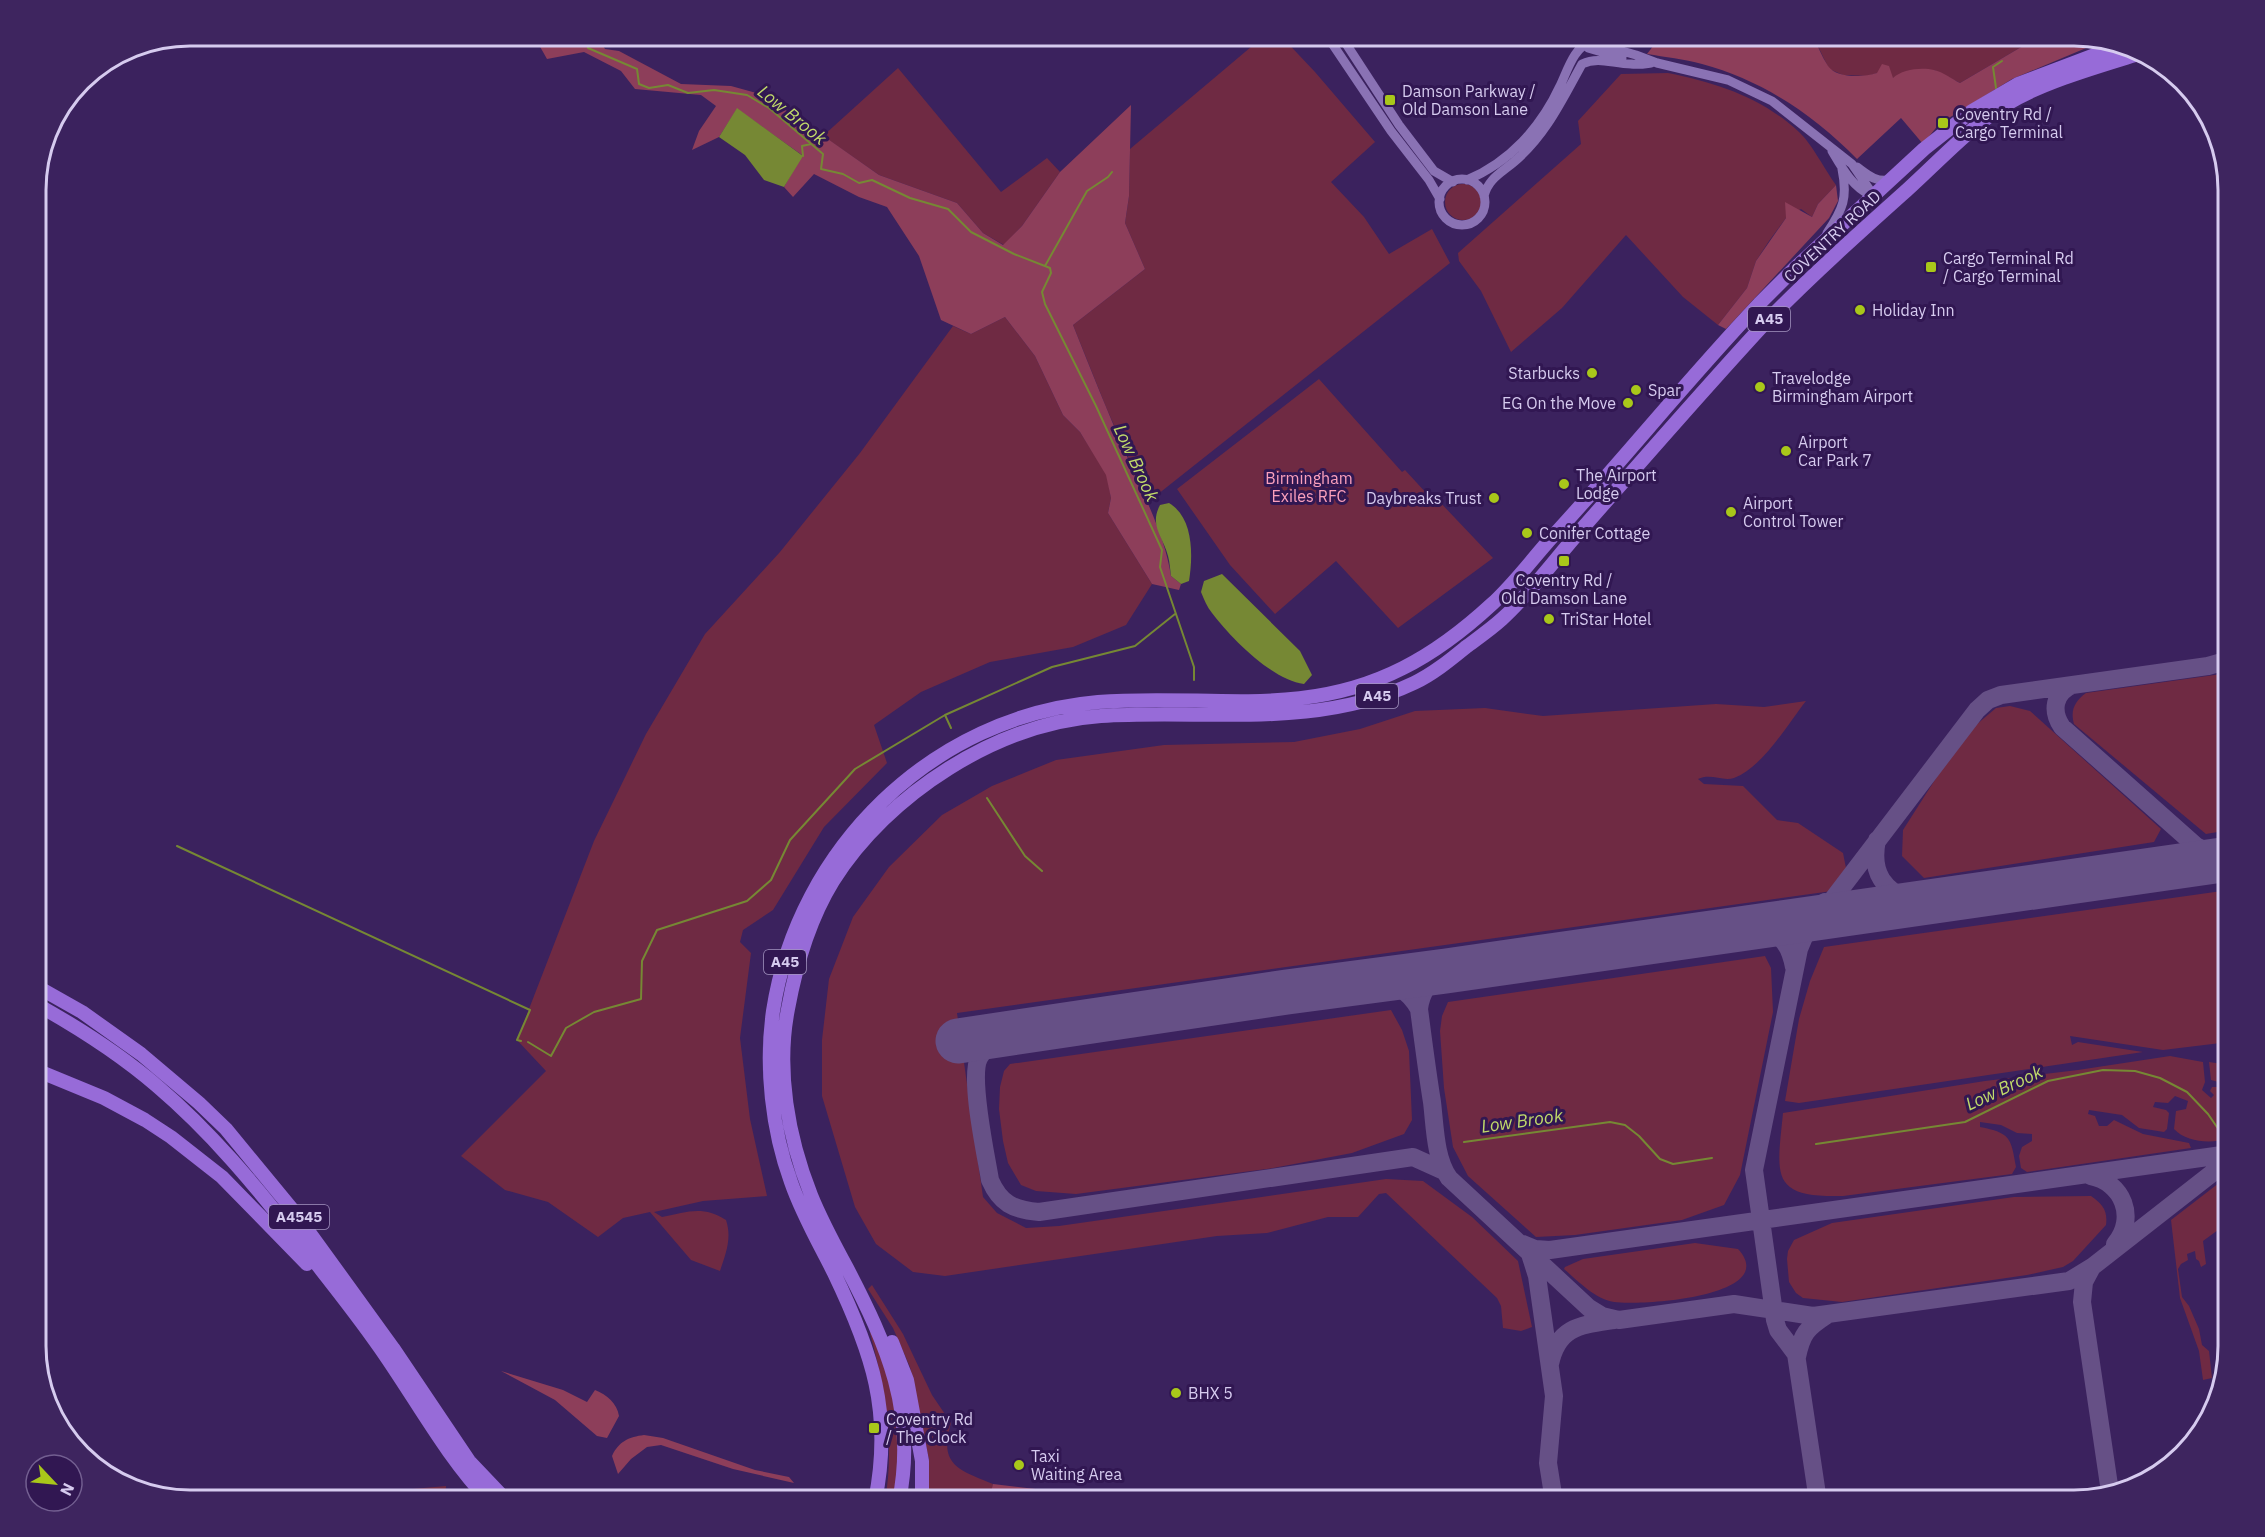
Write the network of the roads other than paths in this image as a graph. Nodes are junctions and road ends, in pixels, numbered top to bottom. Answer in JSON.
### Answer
{"nodes":[{"id":1,"x":1335,"y":46,"type":"edge"},
{"id":2,"x":1348,"y":46,"type":"edge"},
{"id":3,"x":1580,"y":46,"type":"edge"},
{"id":4,"x":1587,"y":46,"type":"edge"},
{"id":5,"x":1605,"y":46,"type":"edge"},
{"id":6,"x":2107,"y":50,"type":"edge"},
{"id":7,"x":2129,"y":57,"type":"edge"},
{"id":8,"x":1657,"y":63,"type":"junction"},
{"id":9,"x":1642,"y":64,"type":"junction"},
{"id":10,"x":1988,"y":117,"type":"junction"},
{"id":11,"x":1830,"y":148,"type":"junction"},
{"id":12,"x":1852,"y":164,"type":"junction"},
{"id":13,"x":1842,"y":169,"type":"junction"},
{"id":14,"x":1893,"y":179,"type":"junction"},
{"id":15,"x":1467,"y":180,"type":"junction"},
{"id":16,"x":1453,"y":182,"type":"junction"},
{"id":17,"x":1484,"y":196,"type":"junction"},
{"id":18,"x":1874,"y":196,"type":"junction"},
{"id":19,"x":1440,"y":199,"type":"junction"},
{"id":20,"x":1886,"y":208,"type":"junction"},
{"id":21,"x":1820,"y":245,"type":"junction"},
{"id":22,"x":1748,"y":315,"type":"junction"},
{"id":23,"x":47,"y":992,"type":"edge"},
{"id":24,"x":47,"y":1010,"type":"edge"},
{"id":25,"x":47,"y":1074,"type":"edge"},
{"id":26,"x":850,"y":1274,"type":"junction"},
{"id":27,"x":354,"y":1313,"type":"junction"},
{"id":28,"x":480,"y":1490,"type":"edge"},
{"id":29,"x":497,"y":1490,"type":"edge"},
{"id":30,"x":877,"y":1490,"type":"edge"},
{"id":31,"x":901,"y":1490,"type":"edge"},
{"id":32,"x":922,"y":1490,"type":"edge"}],
"edges":[{"from":1,"to":19,"type":"street"},
{"from":2,"to":16,"type":"street"},
{"from":3,"to":15,"type":"street"},
{"from":4,"to":9,"type":"street"},
{"from":5,"to":8,"type":"street"},
{"from":6,"to":14,"type":"highway","name":"COVENTRY ROAD","number":"A45"},
{"from":7,"to":10,"type":"highway","name":"COVENTRY ROAD","number":"A45"},
{"from":8,"to":9,"type":"street"},
{"from":8,"to":11,"type":"street"},
{"from":9,"to":17,"type":"street"},
{"from":10,"to":18,"type":"highway"},
{"from":10,"to":20,"type":"highway","name":"COVENTRY ROAD","number":"A45"},
{"from":11,"to":12,"type":"street"},
{"from":11,"to":13,"type":"street"},
{"from":12,"to":14,"type":"street"},
{"from":12,"to":18,"type":"street"},
{"from":13,"to":18,"type":"street"},
{"from":13,"to":21,"type":"street"},
{"from":14,"to":18,"type":"highway","name":"COVENTRY ROAD","number":"A45"},
{"from":15,"to":16,"type":"street"},
{"from":15,"to":17,"type":"street"},
{"from":16,"to":19,"type":"street"},
{"from":17,"to":19,"type":"street"},
{"from":18,"to":20,"type":"highway"},
{"from":18,"to":21,"type":"highway","name":"COVENTRY ROAD","number":"A45"},
{"from":20,"to":22,"type":"highway"},
{"from":20,"to":26,"type":"highway","name":"COVENTRY ROAD","number":"A45"},
{"from":21,"to":22,"type":"highway","name":"COVENTRY ROAD","number":"A45"},
{"from":22,"to":30,"type":"highway","name":"COVENTRY ROAD","number":"A45"},
{"from":23,"to":29,"type":"highway","number":"A4545"},
{"from":24,"to":27,"type":"highway","number":"A4545"},
{"from":25,"to":27,"type":"highway"},
{"from":26,"to":31,"type":"highway","number":"A45"},
{"from":26,"to":32,"type":"highway"},
{"from":27,"to":28,"type":"highway","number":"A4545"}]}
